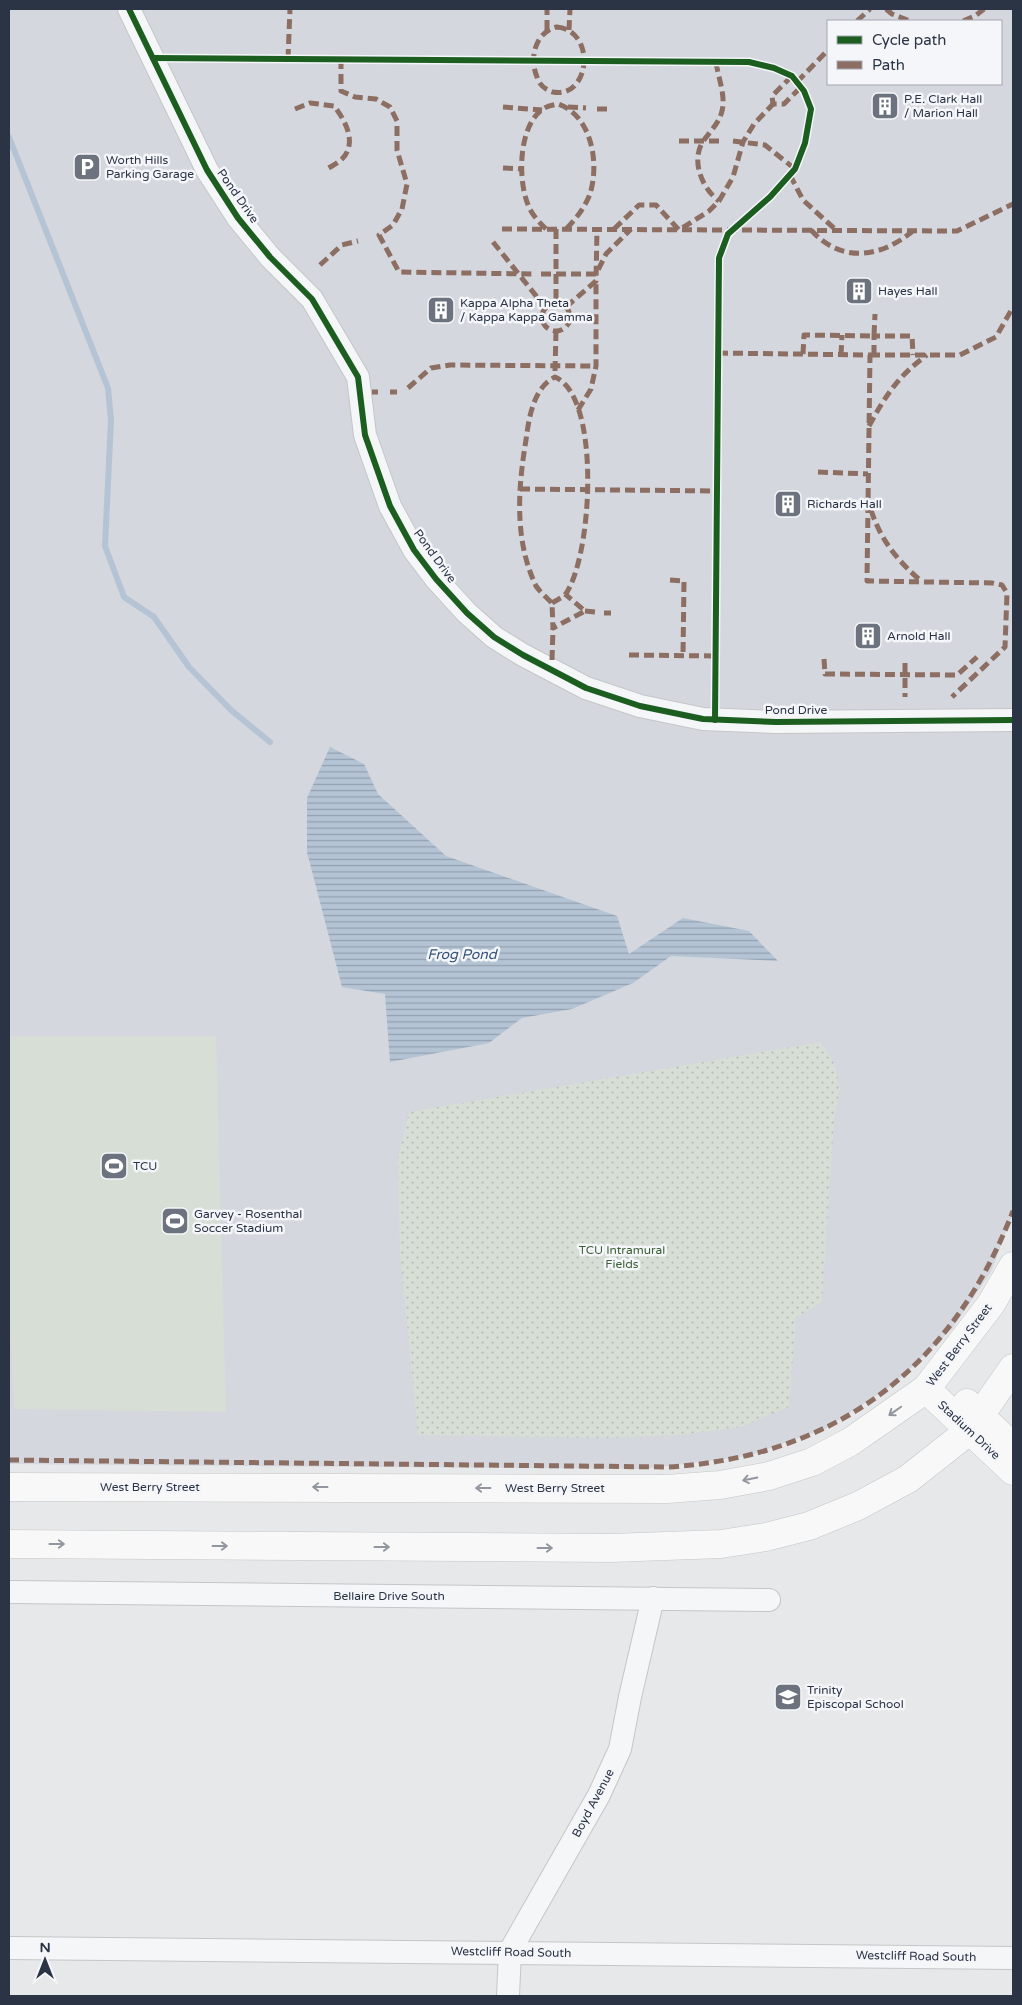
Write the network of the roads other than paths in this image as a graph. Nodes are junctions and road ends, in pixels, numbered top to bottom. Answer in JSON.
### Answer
{"nodes":[{"id":1,"x":129,"y":9,"type":"edge"},
{"id":2,"x":1013,"y":720,"type":"edge"},
{"id":3,"x":1013,"y":1266,"type":"edge"},
{"id":4,"x":1013,"y":1368,"type":"edge"},
{"id":5,"x":931,"y":1383,"type":"junction"},
{"id":6,"x":975,"y":1423,"type":"junction"},
{"id":7,"x":936,"y":1458,"type":"junction"},
{"id":8,"x":1008,"y":1458,"type":"edge"},
{"id":9,"x":9,"y":1486,"type":"edge"},
{"id":10,"x":9,"y":1544,"type":"edge"},
{"id":11,"x":9,"y":1592,"type":"edge"},
{"id":12,"x":653,"y":1598,"type":"junction"},
{"id":13,"x":770,"y":1600,"type":"dead end"},
{"id":14,"x":9,"y":1948,"type":"edge"},
{"id":15,"x":510,"y":1951,"type":"junction"},
{"id":16,"x":1013,"y":1958,"type":"edge"},
{"id":17,"x":508,"y":1996,"type":"edge"}],
"edges":[{"from":1,"to":2,"type":"street","name":"Pond Drive"},
{"from":3,"to":5,"type":"main road","name":"West Berry Street"},
{"from":4,"to":6,"type":"main road"},
{"from":5,"to":6,"type":"main road","name":"Stadium Drive"},
{"from":5,"to":9,"type":"main road","name":"West Berry Street","one_way":true},
{"from":6,"to":7,"type":"main road"},
{"from":6,"to":8,"type":"main road","name":"Stadium Drive"},
{"from":7,"to":8,"type":"main road"},
{"from":10,"to":7,"type":"main road","one_way":true},
{"from":11,"to":12,"type":"street","name":"Bellaire Drive South"},
{"from":12,"to":13,"type":"street","name":"Bellaire Drive South"},
{"from":12,"to":15,"type":"street","name":"Boyd Avenue"},
{"from":14,"to":15,"type":"street","name":"Westcliff Road South"},
{"from":15,"to":16,"type":"street","name":"Westcliff Road South"},
{"from":15,"to":17,"type":"street","name":"Boyd Avenue"}]}
